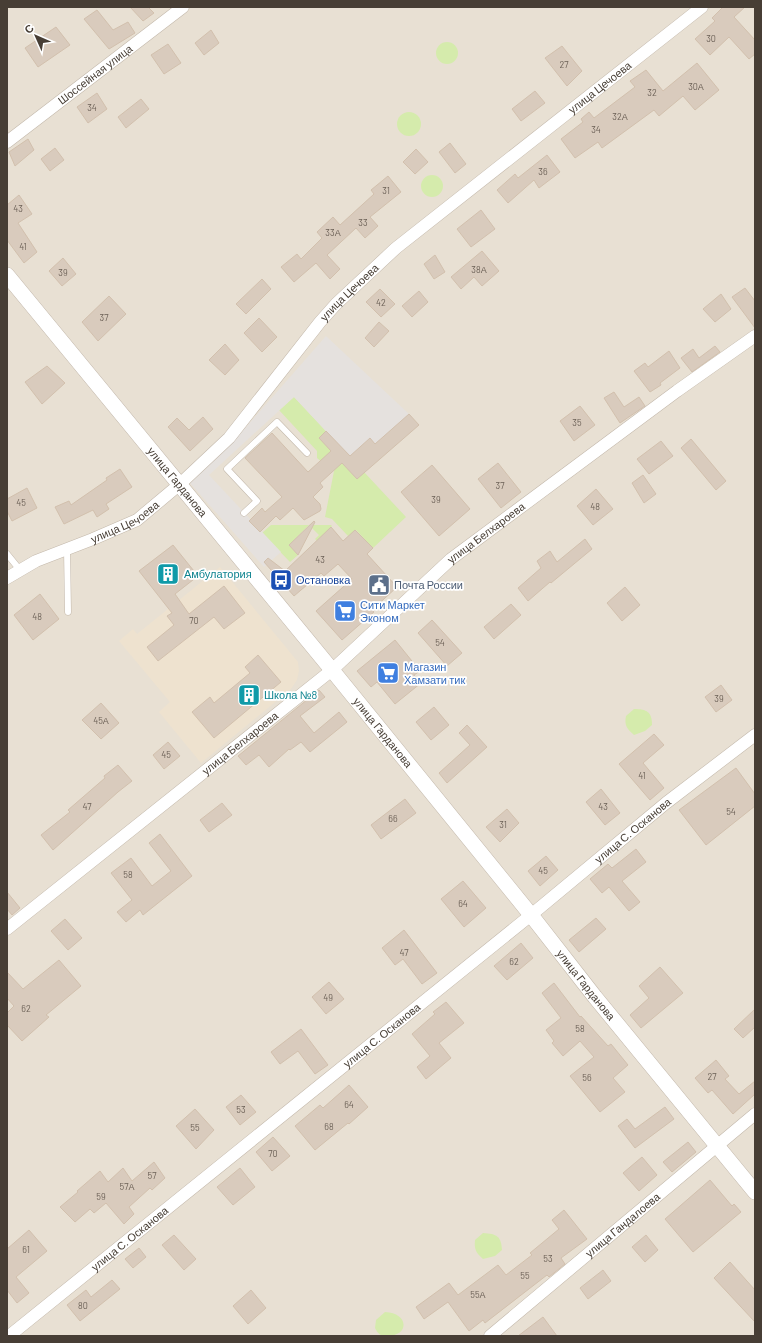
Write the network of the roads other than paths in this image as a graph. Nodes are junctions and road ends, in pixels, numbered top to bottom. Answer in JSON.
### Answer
{"nodes":[{"id":1,"x":183,"y":7,"type":"edge"},
{"id":2,"x":702,"y":7,"type":"edge"},
{"id":3,"x":7,"y":142,"type":"edge"},
{"id":4,"x":7,"y":275,"type":"edge"},
{"id":5,"x":755,"y":336,"type":"edge"},
{"id":6,"x":307,"y":453,"type":"dead end"},
{"id":7,"x":180,"y":484,"type":"junction"},
{"id":8,"x":244,"y":513,"type":"dead end"},
{"id":9,"x":67,"y":549,"type":"junction"},
{"id":10,"x":7,"y":554,"type":"edge"},
{"id":11,"x":20,"y":570,"type":"junction"},
{"id":12,"x":7,"y":578,"type":"edge"},
{"id":13,"x":68,"y":612,"type":"dead end"},
{"id":14,"x":332,"y":670,"type":"junction"},
{"id":15,"x":755,"y":735,"type":"edge"},
{"id":16,"x":530,"y":915,"type":"junction"},
{"id":17,"x":7,"y":929,"type":"edge"},
{"id":18,"x":755,"y":1114,"type":"edge"},
{"id":19,"x":717,"y":1145,"type":"junction"},
{"id":20,"x":755,"y":1192,"type":"edge"},
{"id":21,"x":9,"y":1336,"type":"edge"},
{"id":22,"x":490,"y":1336,"type":"edge"}],
"edges":[{"from":1,"to":3,"type":"street","name":"Шоссейная улица"},
{"from":2,"to":7,"type":"street","name":"улица Цечоева"},
{"from":4,"to":7,"type":"street","name":"улица Гарданова"},
{"from":5,"to":14,"type":"street","name":"улица Белхароева"},
{"from":6,"to":8,"type":"lane"},
{"from":7,"to":9,"type":"street","name":"улица Цечоева"},
{"from":7,"to":14,"type":"street","name":"улица Гарданова"},
{"from":9,"to":11,"type":"street","name":"улица Цечоева"},
{"from":9,"to":13,"type":"lane"},
{"from":10,"to":11,"type":"lane"},
{"from":11,"to":12,"type":"street","name":"улица Цечоева"},
{"from":14,"to":16,"type":"street","name":"улица Гарданова"},
{"from":14,"to":17,"type":"street","name":"улица Белхароева"},
{"from":15,"to":16,"type":"street","name":"улица С. Осканова"},
{"from":16,"to":19,"type":"street","name":"улица Гарданова"},
{"from":16,"to":21,"type":"street","name":"улица С. Осканова"},
{"from":18,"to":19,"type":"street","name":"улица Гандалоева"},
{"from":19,"to":20,"type":"street","name":"улица Гарданова"},
{"from":19,"to":22,"type":"street","name":"улица Гандалоева"}]}
